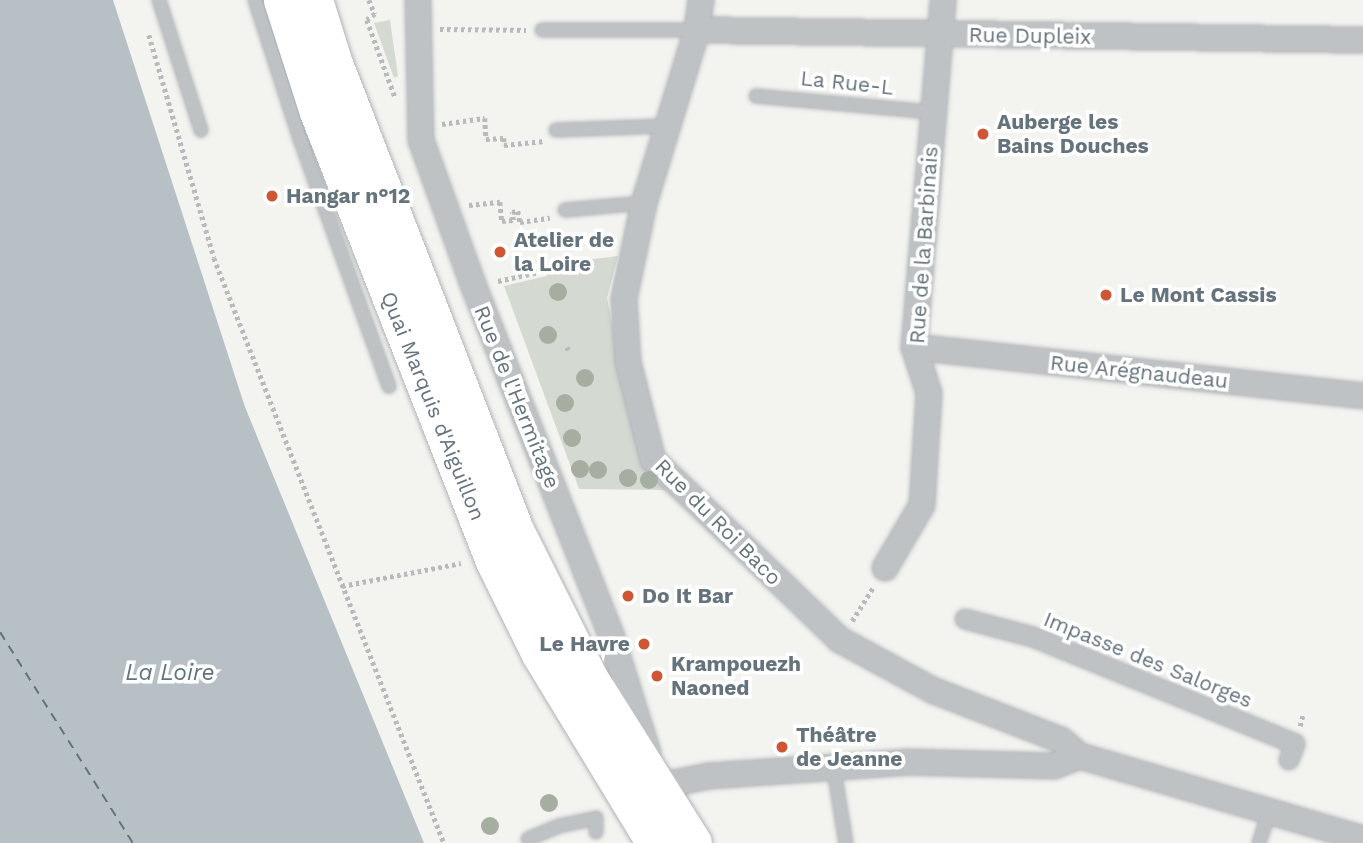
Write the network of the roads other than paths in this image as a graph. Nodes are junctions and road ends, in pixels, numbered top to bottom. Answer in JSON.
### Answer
{"nodes":[{"id":1,"x":159,"y":0,"type":"edge"},
{"id":2,"x":255,"y":0,"type":"edge"},
{"id":3,"x":282,"y":0,"type":"edge"},
{"id":4,"x":314,"y":0,"type":"edge"},
{"id":5,"x":418,"y":0,"type":"edge"},
{"id":6,"x":701,"y":0,"type":"edge"},
{"id":7,"x":943,"y":0,"type":"edge"},
{"id":8,"x":542,"y":30,"type":"dead end"},
{"id":9,"x":697,"y":30,"type":"junction"},
{"id":10,"x":941,"y":34,"type":"junction"},
{"id":11,"x":1363,"y":40,"type":"edge"},
{"id":12,"x":756,"y":96,"type":"dead end"},
{"id":13,"x":933,"y":112,"type":"junction"},
{"id":14,"x":666,"y":126,"type":"junction"},
{"id":15,"x":201,"y":130,"type":"dead end"},
{"id":16,"x":556,"y":130,"type":"dead end"},
{"id":17,"x":644,"y":203,"type":"junction"},
{"id":18,"x":565,"y":210,"type":"dead end"},
{"id":19,"x":914,"y":347,"type":"junction"},
{"id":20,"x":389,"y":386,"type":"dead end"},
{"id":21,"x":1363,"y":396,"type":"edge"},
{"id":22,"x":885,"y":568,"type":"road end"},
{"id":23,"x":965,"y":619,"type":"dead end"},
{"id":24,"x":1080,"y":756,"type":"junction"},
{"id":25,"x":1289,"y":760,"type":"dead end"},
{"id":26,"x":834,"y":770,"type":"junction"},
{"id":27,"x":641,"y":789,"type":"junction"},
{"id":28,"x":1272,"y":805,"type":"junction"},
{"id":29,"x":596,"y":832,"type":"dead end"},
{"id":30,"x":528,"y":839,"type":"dead end"},
{"id":31,"x":1363,"y":839,"type":"edge"},
{"id":32,"x":655,"y":843,"type":"edge"},
{"id":33,"x":693,"y":843,"type":"edge"},
{"id":34,"x":846,"y":843,"type":"edge"},
{"id":35,"x":1259,"y":843,"type":"edge"}],
"edges":[{"from":1,"to":15,"type":"lane"},
{"from":2,"to":20,"type":"lane"},
{"from":3,"to":27,"type":"main road","name":"Quai Marquis d'Aiguillon"},
{"from":4,"to":27,"type":"main road","name":"Quai Marquis d'Aiguillon"},
{"from":5,"to":27,"type":"street","name":"Rue de l'Hermitage"},
{"from":6,"to":9,"type":"street","name":"Rue du Roi Baco"},
{"from":7,"to":10,"type":"street","name":"Rue de la Barbinais"},
{"from":8,"to":9,"type":"lane"},
{"from":9,"to":10,"type":"street","name":"Rue Dupleix"},
{"from":9,"to":14,"type":"street","name":"Rue du Roi Baco"},
{"from":10,"to":11,"type":"street","name":"Rue Dupleix"},
{"from":10,"to":13,"type":"street","name":"Rue de la Barbinais"},
{"from":12,"to":13,"type":"lane","name":"La Rue-L"},
{"from":13,"to":19,"type":"street","name":"Rue de la Barbinais"},
{"from":14,"to":16,"type":"lane"},
{"from":14,"to":17,"type":"street","name":"Rue du Roi Baco"},
{"from":17,"to":18,"type":"lane"},
{"from":17,"to":24,"type":"street","name":"Rue du Roi Baco"},
{"from":19,"to":21,"type":"street","name":"Rue Arégnaudeau"},
{"from":19,"to":22,"type":"street","name":"Rue de la Barbinais"},
{"from":23,"to":25,"type":"street","name":"Impasse des Salorges"},
{"from":24,"to":26,"type":"street"},
{"from":24,"to":28,"type":"street"},
{"from":26,"to":27,"type":"street"},
{"from":26,"to":34,"type":"lane"},
{"from":27,"to":32,"type":"main road"},
{"from":27,"to":33,"type":"main road"},
{"from":28,"to":31,"type":"street"},
{"from":28,"to":35,"type":"lane"},
{"from":29,"to":30,"type":"lane"}]}
